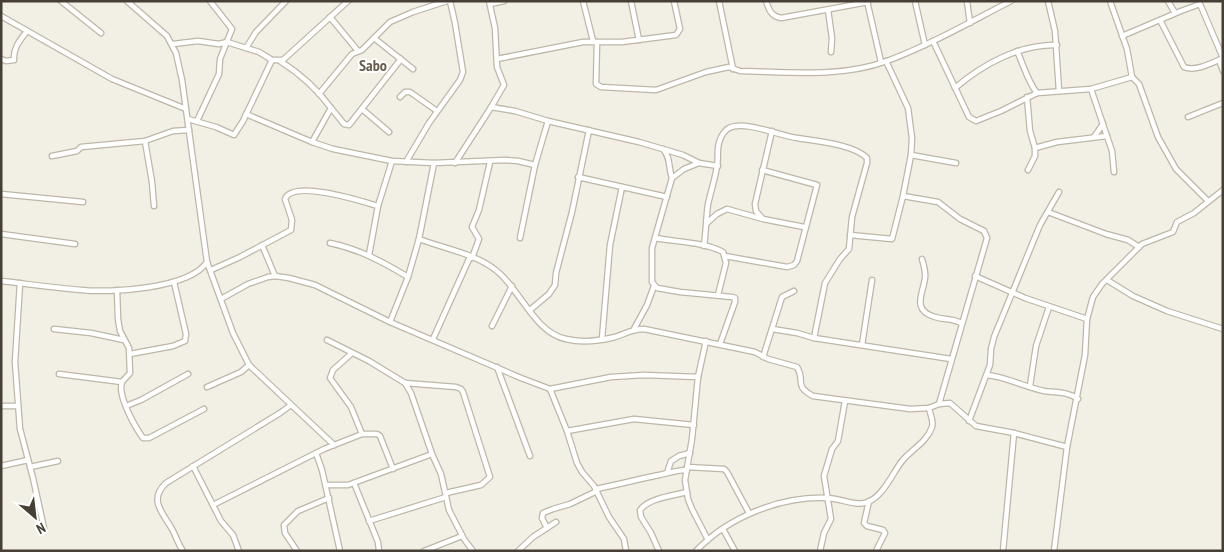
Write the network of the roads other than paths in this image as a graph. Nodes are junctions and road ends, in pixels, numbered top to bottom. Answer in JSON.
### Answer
{"nodes":[{"id":1,"x":61,"y":1,"type":"edge"},
{"id":2,"x":127,"y":1,"type":"edge"},
{"id":3,"x":210,"y":1,"type":"edge"},
{"id":4,"x":286,"y":1,"type":"edge"},
{"id":5,"x":348,"y":1,"type":"edge"},
{"id":6,"x":448,"y":1,"type":"edge"},
{"id":7,"x":504,"y":1,"type":"edge"},
{"id":8,"x":583,"y":1,"type":"edge"},
{"id":9,"x":631,"y":1,"type":"edge"},
{"id":10,"x":674,"y":1,"type":"edge"},
{"id":11,"x":719,"y":1,"type":"edge"},
{"id":12,"x":766,"y":1,"type":"edge"},
{"id":13,"x":914,"y":1,"type":"edge"},
{"id":14,"x":967,"y":1,"type":"edge"},
{"id":15,"x":1011,"y":1,"type":"edge"},
{"id":16,"x":1048,"y":1,"type":"edge"},
{"id":17,"x":1110,"y":1,"type":"edge"},
{"id":18,"x":1168,"y":1,"type":"edge"},
{"id":19,"x":867,"y":2,"type":"edge"},
{"id":20,"x":489,"y":3,"type":"edge"},
{"id":21,"x":828,"y":10,"type":"junction"},
{"id":22,"x":1175,"y":13,"type":"junction"},
{"id":23,"x":1,"y":16,"type":"edge"},
{"id":24,"x":330,"y":17,"type":"junction"},
{"id":25,"x":1160,"y":20,"type":"junction"},
{"id":26,"x":970,"y":23,"type":"junction"},
{"id":27,"x":27,"y":31,"type":"junction"},
{"id":28,"x":101,"y":33,"type":"dead end"},
{"id":29,"x":1122,"y":36,"type":"junction"},
{"id":30,"x":374,"y":38,"type":"junction"},
{"id":31,"x":639,"y":40,"type":"junction"},
{"id":32,"x":933,"y":41,"type":"junction"},
{"id":33,"x":227,"y":42,"type":"junction"},
{"id":34,"x":595,"y":42,"type":"junction"},
{"id":35,"x":172,"y":44,"type":"junction"},
{"id":36,"x":925,"y":45,"type":"junction"},
{"id":37,"x":1057,"y":45,"type":"junction"},
{"id":38,"x":246,"y":48,"type":"junction"},
{"id":39,"x":358,"y":51,"type":"junction"},
{"id":40,"x":1017,"y":51,"type":"junction"},
{"id":41,"x":831,"y":52,"type":"dead end"},
{"id":42,"x":1,"y":59,"type":"edge"},
{"id":43,"x":401,"y":59,"type":"junction"},
{"id":44,"x":497,"y":59,"type":"junction"},
{"id":45,"x":1221,"y":59,"type":"edge"},
{"id":46,"x":272,"y":60,"type":"junction"},
{"id":47,"x":280,"y":60,"type":"junction"},
{"id":48,"x":883,"y":62,"type":"junction"},
{"id":49,"x":413,"y":69,"type":"dead end"},
{"id":50,"x":733,"y":70,"type":"junction"},
{"id":51,"x":1223,"y":71,"type":"edge"},
{"id":52,"x":1132,"y":76,"type":"junction"},
{"id":53,"x":955,"y":88,"type":"junction"},
{"id":54,"x":1091,"y":89,"type":"junction"},
{"id":55,"x":1059,"y":91,"type":"junction"},
{"id":56,"x":1036,"y":93,"type":"junction"},
{"id":57,"x":319,"y":94,"type":"junction"},
{"id":58,"x":400,"y":97,"type":"dead end"},
{"id":59,"x":1027,"y":97,"type":"junction"},
{"id":60,"x":1223,"y":103,"type":"edge"},
{"id":61,"x":491,"y":107,"type":"junction"},
{"id":62,"x":331,"y":108,"type":"junction"},
{"id":63,"x":186,"y":109,"type":"junction"},
{"id":64,"x":362,"y":109,"type":"junction"},
{"id":65,"x":438,"y":111,"type":"junction"},
{"id":66,"x":246,"y":114,"type":"junction"},
{"id":67,"x":1188,"y":117,"type":"dead end"},
{"id":68,"x":188,"y":119,"type":"junction"},
{"id":69,"x":197,"y":121,"type":"junction"},
{"id":70,"x":548,"y":121,"type":"junction"},
{"id":71,"x":1103,"y":124,"type":"junction"},
{"id":72,"x":189,"y":130,"type":"junction"},
{"id":73,"x":589,"y":130,"type":"junction"},
{"id":74,"x":772,"y":131,"type":"junction"},
{"id":75,"x":389,"y":132,"type":"dead end"},
{"id":76,"x":1094,"y":136,"type":"junction"},
{"id":77,"x":1107,"y":136,"type":"junction"},
{"id":78,"x":145,"y":141,"type":"junction"},
{"id":79,"x":312,"y":142,"type":"junction"},
{"id":80,"x":662,"y":148,"type":"junction"},
{"id":81,"x":1035,"y":148,"type":"junction"},
{"id":82,"x":911,"y":155,"type":"junction"},
{"id":83,"x":52,"y":156,"type":"dead end"},
{"id":84,"x":392,"y":161,"type":"junction"},
{"id":85,"x":406,"y":162,"type":"junction"},
{"id":86,"x":490,"y":162,"type":"junction"},
{"id":87,"x":434,"y":163,"type":"junction"},
{"id":88,"x":455,"y":163,"type":"junction"},
{"id":89,"x":698,"y":163,"type":"junction"},
{"id":90,"x":956,"y":163,"type":"dead end"},
{"id":91,"x":535,"y":165,"type":"junction"},
{"id":92,"x":718,"y":166,"type":"junction"},
{"id":93,"x":762,"y":170,"type":"junction"},
{"id":94,"x":1028,"y":170,"type":"dead end"},
{"id":95,"x":1114,"y":172,"type":"dead end"},
{"id":96,"x":578,"y":177,"type":"junction"},
{"id":97,"x":672,"y":178,"type":"junction"},
{"id":98,"x":622,"y":187,"type":"junction"},
{"id":99,"x":1223,"y":190,"type":"edge"},
{"id":100,"x":1059,"y":192,"type":"dead end"},
{"id":101,"x":1,"y":194,"type":"edge"},
{"id":102,"x":904,"y":196,"type":"junction"},
{"id":103,"x":667,"y":197,"type":"junction"},
{"id":104,"x":1208,"y":201,"type":"junction"},
{"id":105,"x":83,"y":202,"type":"dead end"},
{"id":106,"x":154,"y":206,"type":"dead end"},
{"id":107,"x":378,"y":206,"type":"junction"},
{"id":108,"x":1048,"y":212,"type":"junction"},
{"id":109,"x":763,"y":219,"type":"junction"},
{"id":110,"x":707,"y":223,"type":"junction"},
{"id":111,"x":804,"y":228,"type":"junction"},
{"id":112,"x":1,"y":234,"type":"edge"},
{"id":113,"x":850,"y":235,"type":"junction"},
{"id":114,"x":520,"y":238,"type":"dead end"},
{"id":115,"x":655,"y":238,"type":"junction"},
{"id":116,"x":419,"y":239,"type":"junction"},
{"id":117,"x":330,"y":243,"type":"dead end"},
{"id":118,"x":75,"y":244,"type":"dead end"},
{"id":119,"x":262,"y":245,"type":"junction"},
{"id":120,"x":704,"y":246,"type":"junction"},
{"id":121,"x":1139,"y":247,"type":"junction"},
{"id":122,"x":369,"y":255,"type":"junction"},
{"id":123,"x":725,"y":256,"type":"junction"},
{"id":124,"x":471,"y":257,"type":"junction"},
{"id":125,"x":922,"y":260,"type":"dead end"},
{"id":126,"x":207,"y":262,"type":"junction"},
{"id":127,"x":211,"y":270,"type":"junction"},
{"id":128,"x":275,"y":276,"type":"junction"},
{"id":129,"x":408,"y":276,"type":"junction"},
{"id":130,"x":975,"y":276,"type":"junction"},
{"id":131,"x":872,"y":280,"type":"dead end"},
{"id":132,"x":1107,"y":280,"type":"junction"},
{"id":133,"x":1,"y":281,"type":"edge"},
{"id":134,"x":174,"y":282,"type":"junction"},
{"id":135,"x":20,"y":283,"type":"junction"},
{"id":136,"x":512,"y":286,"type":"junction"},
{"id":137,"x":654,"y":286,"type":"junction"},
{"id":138,"x":117,"y":290,"type":"junction"},
{"id":139,"x":794,"y":291,"type":"dead end"},
{"id":140,"x":1013,"y":293,"type":"junction"},
{"id":141,"x":718,"y":296,"type":"junction"},
{"id":142,"x":221,"y":299,"type":"junction"},
{"id":143,"x":1049,"y":307,"type":"junction"},
{"id":144,"x":530,"y":310,"type":"junction"},
{"id":145,"x":1087,"y":319,"type":"junction"},
{"id":146,"x":390,"y":322,"type":"junction"},
{"id":147,"x":961,"y":323,"type":"junction"},
{"id":148,"x":492,"y":326,"type":"dead end"},
{"id":149,"x":54,"y":329,"type":"dead end"},
{"id":150,"x":634,"y":329,"type":"junction"},
{"id":151,"x":772,"y":329,"type":"junction"},
{"id":152,"x":1223,"y":329,"type":"edge"},
{"id":153,"x":814,"y":338,"type":"junction"},
{"id":154,"x":433,"y":339,"type":"junction"},
{"id":155,"x":602,"y":339,"type":"junction"},
{"id":156,"x":124,"y":340,"type":"junction"},
{"id":157,"x":327,"y":340,"type":"dead end"},
{"id":158,"x":706,"y":341,"type":"junction"},
{"id":159,"x":720,"y":344,"type":"junction"},
{"id":160,"x":862,"y":345,"type":"junction"},
{"id":161,"x":352,"y":353,"type":"junction"},
{"id":162,"x":130,"y":354,"type":"junction"},
{"id":163,"x":763,"y":357,"type":"junction"},
{"id":164,"x":951,"y":359,"type":"junction"},
{"id":165,"x":249,"y":365,"type":"junction"},
{"id":166,"x":498,"y":367,"type":"junction"},
{"id":167,"x":59,"y":374,"type":"dead end"},
{"id":168,"x":188,"y":374,"type":"dead end"},
{"id":169,"x":987,"y":375,"type":"junction"},
{"id":170,"x":698,"y":377,"type":"junction"},
{"id":171,"x":122,"y":382,"type":"junction"},
{"id":172,"x":405,"y":383,"type":"junction"},
{"id":173,"x":1030,"y":386,"type":"junction"},
{"id":174,"x":207,"y":387,"type":"dead end"},
{"id":175,"x":550,"y":389,"type":"junction"},
{"id":176,"x":1078,"y":399,"type":"junction"},
{"id":177,"x":845,"y":402,"type":"junction"},
{"id":178,"x":939,"y":404,"type":"junction"},
{"id":179,"x":291,"y":405,"type":"junction"},
{"id":180,"x":1,"y":406,"type":"edge"},
{"id":181,"x":18,"y":406,"type":"junction"},
{"id":182,"x":126,"y":406,"type":"junction"},
{"id":183,"x":929,"y":408,"type":"junction"},
{"id":184,"x":204,"y":409,"type":"dead end"},
{"id":185,"x":969,"y":421,"type":"junction"},
{"id":186,"x":694,"y":425,"type":"junction"},
{"id":187,"x":567,"y":431,"type":"junction"},
{"id":188,"x":1014,"y":433,"type":"junction"},
{"id":189,"x":362,"y":434,"type":"junction"},
{"id":190,"x":334,"y":445,"type":"junction"},
{"id":191,"x":1067,"y":447,"type":"junction"},
{"id":192,"x":316,"y":453,"type":"junction"},
{"id":193,"x":690,"y":453,"type":"junction"},
{"id":194,"x":432,"y":454,"type":"junction"},
{"id":195,"x":530,"y":456,"type":"dead end"},
{"id":196,"x":28,"y":460,"type":"junction"},
{"id":197,"x":58,"y":461,"type":"dead end"},
{"id":198,"x":1,"y":466,"type":"edge"},
{"id":199,"x":193,"y":466,"type":"junction"},
{"id":200,"x":30,"y":467,"type":"junction"},
{"id":201,"x":687,"y":468,"type":"junction"},
{"id":202,"x":393,"y":469,"type":"junction"},
{"id":203,"x":667,"y":473,"type":"junction"},
{"id":204,"x":354,"y":483,"type":"junction"},
{"id":205,"x":326,"y":484,"type":"junction"},
{"id":206,"x":597,"y":490,"type":"junction"},
{"id":207,"x":686,"y":492,"type":"junction"},
{"id":208,"x":446,"y":495,"type":"junction"},
{"id":209,"x":329,"y":498,"type":"junction"},
{"id":210,"x":827,"y":498,"type":"junction"},
{"id":211,"x":869,"y":501,"type":"junction"},
{"id":212,"x":213,"y":505,"type":"junction"},
{"id":213,"x":749,"y":513,"type":"junction"},
{"id":214,"x":369,"y":521,"type":"junction"},
{"id":215,"x":556,"y":522,"type":"dead end"},
{"id":216,"x":44,"y":528,"type":"dead end"},
{"id":217,"x":547,"y":528,"type":"junction"},
{"id":218,"x":723,"y":529,"type":"junction"},
{"id":219,"x":462,"y":536,"type":"junction"},
{"id":220,"x":708,"y":540,"type":"junction"},
{"id":221,"x":472,"y":550,"type":"edge"},
{"id":222,"x":183,"y":551,"type":"edge"},
{"id":223,"x":240,"y":551,"type":"edge"},
{"id":224,"x":297,"y":551,"type":"edge"},
{"id":225,"x":340,"y":551,"type":"edge"},
{"id":226,"x":379,"y":551,"type":"edge"},
{"id":227,"x":424,"y":551,"type":"edge"},
{"id":228,"x":518,"y":551,"type":"edge"},
{"id":229,"x":626,"y":551,"type":"edge"},
{"id":230,"x":659,"y":551,"type":"edge"},
{"id":231,"x":696,"y":551,"type":"edge"},
{"id":232,"x":735,"y":551,"type":"edge"},
{"id":233,"x":820,"y":551,"type":"edge"},
{"id":234,"x":876,"y":551,"type":"edge"},
{"id":235,"x":1003,"y":551,"type":"edge"},
{"id":236,"x":1054,"y":551,"type":"edge"}],
"edges":[{"from":1,"to":28,"type":"street"},
{"from":2,"to":35,"type":"street"},
{"from":3,"to":33,"type":"street"},
{"from":4,"to":38,"type":"street"},
{"from":5,"to":24,"type":"street"},
{"from":6,"to":30,"type":"street"},
{"from":6,"to":65,"type":"street"},
{"from":7,"to":20,"type":"street"},
{"from":8,"to":34,"type":"street"},
{"from":9,"to":31,"type":"street"},
{"from":10,"to":31,"type":"street"},
{"from":11,"to":50,"type":"street"},
{"from":12,"to":21,"type":"street"},
{"from":13,"to":36,"type":"street"},
{"from":14,"to":26,"type":"street"},
{"from":15,"to":26,"type":"street"},
{"from":16,"to":37,"type":"street"},
{"from":17,"to":29,"type":"street"},
{"from":18,"to":22,"type":"street"},
{"from":19,"to":21,"type":"street"},
{"from":19,"to":48,"type":"street"},
{"from":20,"to":44,"type":"street"},
{"from":21,"to":41,"type":"street"},
{"from":22,"to":25,"type":"street"},
{"from":22,"to":45,"type":"street"},
{"from":23,"to":27,"type":"street"},
{"from":24,"to":39,"type":"street"},
{"from":24,"to":47,"type":"street"},
{"from":25,"to":29,"type":"street"},
{"from":25,"to":45,"type":"street"},
{"from":26,"to":32,"type":"street"},
{"from":27,"to":42,"type":"street"},
{"from":27,"to":63,"type":"street"},
{"from":29,"to":52,"type":"street"},
{"from":30,"to":39,"type":"street"},
{"from":30,"to":43,"type":"street"},
{"from":31,"to":34,"type":"street"},
{"from":32,"to":36,"type":"street"},
{"from":32,"to":53,"type":"street"},
{"from":33,"to":35,"type":"street"},
{"from":33,"to":38,"type":"street"},
{"from":33,"to":69,"type":"street"},
{"from":34,"to":44,"type":"street"},
{"from":34,"to":50,"type":"street"},
{"from":35,"to":63,"type":"street"},
{"from":36,"to":48,"type":"street"},
{"from":37,"to":40,"type":"street"},
{"from":37,"to":55,"type":"street"},
{"from":38,"to":46,"type":"street"},
{"from":39,"to":57,"type":"street"},
{"from":40,"to":53,"type":"street"},
{"from":40,"to":56,"type":"street"},
{"from":43,"to":49,"type":"street"},
{"from":43,"to":64,"type":"street"},
{"from":44,"to":61,"type":"street"},
{"from":45,"to":51,"type":"street"},
{"from":46,"to":47,"type":"street"},
{"from":46,"to":66,"type":"street"},
{"from":47,"to":57,"type":"street"},
{"from":48,"to":50,"type":"street"},
{"from":48,"to":82,"type":"street"},
{"from":52,"to":54,"type":"street"},
{"from":52,"to":104,"type":"street"},
{"from":53,"to":59,"type":"street"},
{"from":54,"to":55,"type":"street"},
{"from":54,"to":71,"type":"street"},
{"from":55,"to":56,"type":"street"},
{"from":56,"to":59,"type":"street"},
{"from":57,"to":62,"type":"street"},
{"from":58,"to":65,"type":"street"},
{"from":59,"to":81,"type":"street"},
{"from":60,"to":67,"type":"street"},
{"from":61,"to":70,"type":"street"},
{"from":61,"to":88,"type":"street"},
{"from":62,"to":64,"type":"street"},
{"from":62,"to":79,"type":"street"},
{"from":63,"to":68,"type":"street"},
{"from":64,"to":75,"type":"street"},
{"from":65,"to":85,"type":"street"},
{"from":66,"to":69,"type":"street"},
{"from":66,"to":79,"type":"street"},
{"from":68,"to":69,"type":"street"},
{"from":68,"to":72,"type":"street"},
{"from":70,"to":73,"type":"street"},
{"from":70,"to":91,"type":"street"},
{"from":71,"to":76,"type":"street"},
{"from":71,"to":77,"type":"street"},
{"from":72,"to":78,"type":"street"},
{"from":72,"to":126,"type":"street"},
{"from":73,"to":80,"type":"street"},
{"from":73,"to":96,"type":"street"},
{"from":74,"to":92,"type":"street"},
{"from":74,"to":93,"type":"street"},
{"from":74,"to":113,"type":"street"},
{"from":76,"to":77,"type":"street"},
{"from":76,"to":81,"type":"street"},
{"from":77,"to":95,"type":"street"},
{"from":78,"to":83,"type":"street"},
{"from":78,"to":106,"type":"street"},
{"from":79,"to":84,"type":"street"},
{"from":80,"to":89,"type":"street"},
{"from":80,"to":97,"type":"street"},
{"from":81,"to":94,"type":"street"},
{"from":82,"to":90,"type":"street"},
{"from":82,"to":102,"type":"street"},
{"from":84,"to":85,"type":"street"},
{"from":84,"to":107,"type":"street"},
{"from":85,"to":87,"type":"street"},
{"from":86,"to":88,"type":"street"},
{"from":86,"to":91,"type":"street"},
{"from":86,"to":124,"type":"street"},
{"from":87,"to":88,"type":"street"},
{"from":87,"to":116,"type":"street"},
{"from":89,"to":92,"type":"street"},
{"from":89,"to":97,"type":"street"},
{"from":91,"to":114,"type":"street"},
{"from":92,"to":110,"type":"street"},
{"from":93,"to":109,"type":"street"},
{"from":93,"to":111,"type":"street"},
{"from":96,"to":98,"type":"street"},
{"from":96,"to":144,"type":"street"},
{"from":97,"to":103,"type":"street"},
{"from":98,"to":103,"type":"street"},
{"from":98,"to":155,"type":"street"},
{"from":99,"to":104,"type":"street"},
{"from":100,"to":108,"type":"street"},
{"from":101,"to":105,"type":"street"},
{"from":102,"to":113,"type":"street"},
{"from":102,"to":130,"type":"street"},
{"from":103,"to":115,"type":"street"},
{"from":104,"to":121,"type":"street"},
{"from":107,"to":119,"type":"street"},
{"from":107,"to":122,"type":"street"},
{"from":108,"to":121,"type":"street"},
{"from":108,"to":140,"type":"street"},
{"from":109,"to":110,"type":"street"},
{"from":109,"to":111,"type":"street"},
{"from":110,"to":120,"type":"street"},
{"from":111,"to":123,"type":"street"},
{"from":112,"to":118,"type":"street"},
{"from":113,"to":153,"type":"street"},
{"from":115,"to":120,"type":"street"},
{"from":115,"to":137,"type":"street"},
{"from":116,"to":124,"type":"street"},
{"from":116,"to":129,"type":"street"},
{"from":117,"to":122,"type":"street"},
{"from":119,"to":127,"type":"street"},
{"from":119,"to":128,"type":"street"},
{"from":120,"to":123,"type":"street"},
{"from":121,"to":132,"type":"street"},
{"from":122,"to":129,"type":"street"},
{"from":123,"to":141,"type":"street"},
{"from":124,"to":136,"type":"street"},
{"from":124,"to":154,"type":"street"},
{"from":125,"to":147,"type":"street"},
{"from":126,"to":127,"type":"street"},
{"from":126,"to":134,"type":"street"},
{"from":127,"to":142,"type":"street"},
{"from":128,"to":142,"type":"street"},
{"from":128,"to":146,"type":"street"},
{"from":129,"to":146,"type":"street"},
{"from":130,"to":140,"type":"street"},
{"from":130,"to":147,"type":"street"},
{"from":131,"to":160,"type":"street"},
{"from":132,"to":145,"type":"street"},
{"from":132,"to":152,"type":"street"},
{"from":133,"to":135,"type":"street"},
{"from":134,"to":138,"type":"street"},
{"from":134,"to":162,"type":"street"},
{"from":135,"to":138,"type":"street"},
{"from":135,"to":181,"type":"street"},
{"from":136,"to":144,"type":"street"},
{"from":136,"to":148,"type":"street"},
{"from":137,"to":141,"type":"street"},
{"from":137,"to":150,"type":"street"},
{"from":138,"to":156,"type":"street"},
{"from":139,"to":151,"type":"street"},
{"from":140,"to":143,"type":"street"},
{"from":140,"to":169,"type":"street"},
{"from":141,"to":159,"type":"street"},
{"from":142,"to":165,"type":"street"},
{"from":143,"to":145,"type":"street"},
{"from":143,"to":173,"type":"street"},
{"from":144,"to":155,"type":"street"},
{"from":145,"to":176,"type":"street"},
{"from":146,"to":154,"type":"street"},
{"from":147,"to":164,"type":"street"},
{"from":149,"to":156,"type":"street"},
{"from":150,"to":155,"type":"street"},
{"from":150,"to":158,"type":"street"},
{"from":151,"to":153,"type":"street"},
{"from":151,"to":163,"type":"street"},
{"from":153,"to":160,"type":"street"},
{"from":154,"to":166,"type":"street"},
{"from":156,"to":162,"type":"street"},
{"from":157,"to":161,"type":"street"},
{"from":158,"to":159,"type":"street"},
{"from":158,"to":170,"type":"street"},
{"from":159,"to":163,"type":"street"},
{"from":160,"to":164,"type":"street"},
{"from":161,"to":172,"type":"street"},
{"from":161,"to":189,"type":"street"},
{"from":162,"to":171,"type":"street"},
{"from":163,"to":177,"type":"street"},
{"from":164,"to":178,"type":"street"},
{"from":165,"to":174,"type":"street"},
{"from":165,"to":179,"type":"street"},
{"from":166,"to":175,"type":"street"},
{"from":166,"to":195,"type":"street"},
{"from":167,"to":171,"type":"street"},
{"from":168,"to":182,"type":"street"},
{"from":169,"to":173,"type":"street"},
{"from":169,"to":185,"type":"street"},
{"from":170,"to":175,"type":"street"},
{"from":170,"to":186,"type":"street"},
{"from":171,"to":182,"type":"street"},
{"from":172,"to":194,"type":"street"},
{"from":172,"to":208,"type":"street"},
{"from":173,"to":176,"type":"street"},
{"from":175,"to":187,"type":"street"},
{"from":176,"to":191,"type":"street"},
{"from":177,"to":183,"type":"street"},
{"from":177,"to":210,"type":"street"},
{"from":178,"to":183,"type":"street"},
{"from":178,"to":185,"type":"street"},
{"from":179,"to":190,"type":"street"},
{"from":179,"to":199,"type":"street"},
{"from":180,"to":181,"type":"street"},
{"from":181,"to":196,"type":"street"},
{"from":182,"to":184,"type":"street"},
{"from":183,"to":211,"type":"street"},
{"from":185,"to":188,"type":"street"},
{"from":186,"to":187,"type":"street"},
{"from":186,"to":193,"type":"street"},
{"from":187,"to":206,"type":"street"},
{"from":188,"to":191,"type":"street"},
{"from":188,"to":235,"type":"street"},
{"from":189,"to":190,"type":"street"},
{"from":189,"to":202,"type":"street"},
{"from":190,"to":192,"type":"street"},
{"from":191,"to":236,"type":"street"},
{"from":192,"to":205,"type":"street"},
{"from":192,"to":212,"type":"street"},
{"from":193,"to":201,"type":"street"},
{"from":193,"to":203,"type":"street"},
{"from":194,"to":202,"type":"street"},
{"from":194,"to":208,"type":"street"},
{"from":196,"to":198,"type":"street"},
{"from":196,"to":200,"type":"street"},
{"from":197,"to":200,"type":"street"},
{"from":199,"to":212,"type":"street"},
{"from":199,"to":222,"type":"street"},
{"from":200,"to":216,"type":"street"},
{"from":201,"to":203,"type":"street"},
{"from":201,"to":207,"type":"street"},
{"from":201,"to":213,"type":"street"},
{"from":202,"to":204,"type":"street"},
{"from":203,"to":206,"type":"street"},
{"from":204,"to":205,"type":"street"},
{"from":204,"to":214,"type":"street"},
{"from":205,"to":209,"type":"street"},
{"from":206,"to":217,"type":"street"},
{"from":206,"to":229,"type":"street"},
{"from":207,"to":220,"type":"street"},
{"from":207,"to":230,"type":"street"},
{"from":208,"to":214,"type":"street"},
{"from":208,"to":219,"type":"street"},
{"from":209,"to":224,"type":"street"},
{"from":209,"to":225,"type":"street"},
{"from":210,"to":211,"type":"street"},
{"from":210,"to":213,"type":"street"},
{"from":210,"to":233,"type":"street"},
{"from":211,"to":234,"type":"street"},
{"from":212,"to":223,"type":"street"},
{"from":213,"to":218,"type":"street"},
{"from":214,"to":226,"type":"street"},
{"from":215,"to":217,"type":"street"},
{"from":217,"to":228,"type":"street"},
{"from":218,"to":220,"type":"street"},
{"from":218,"to":232,"type":"street"},
{"from":219,"to":221,"type":"street"},
{"from":219,"to":227,"type":"street"},
{"from":220,"to":231,"type":"street"}]}
